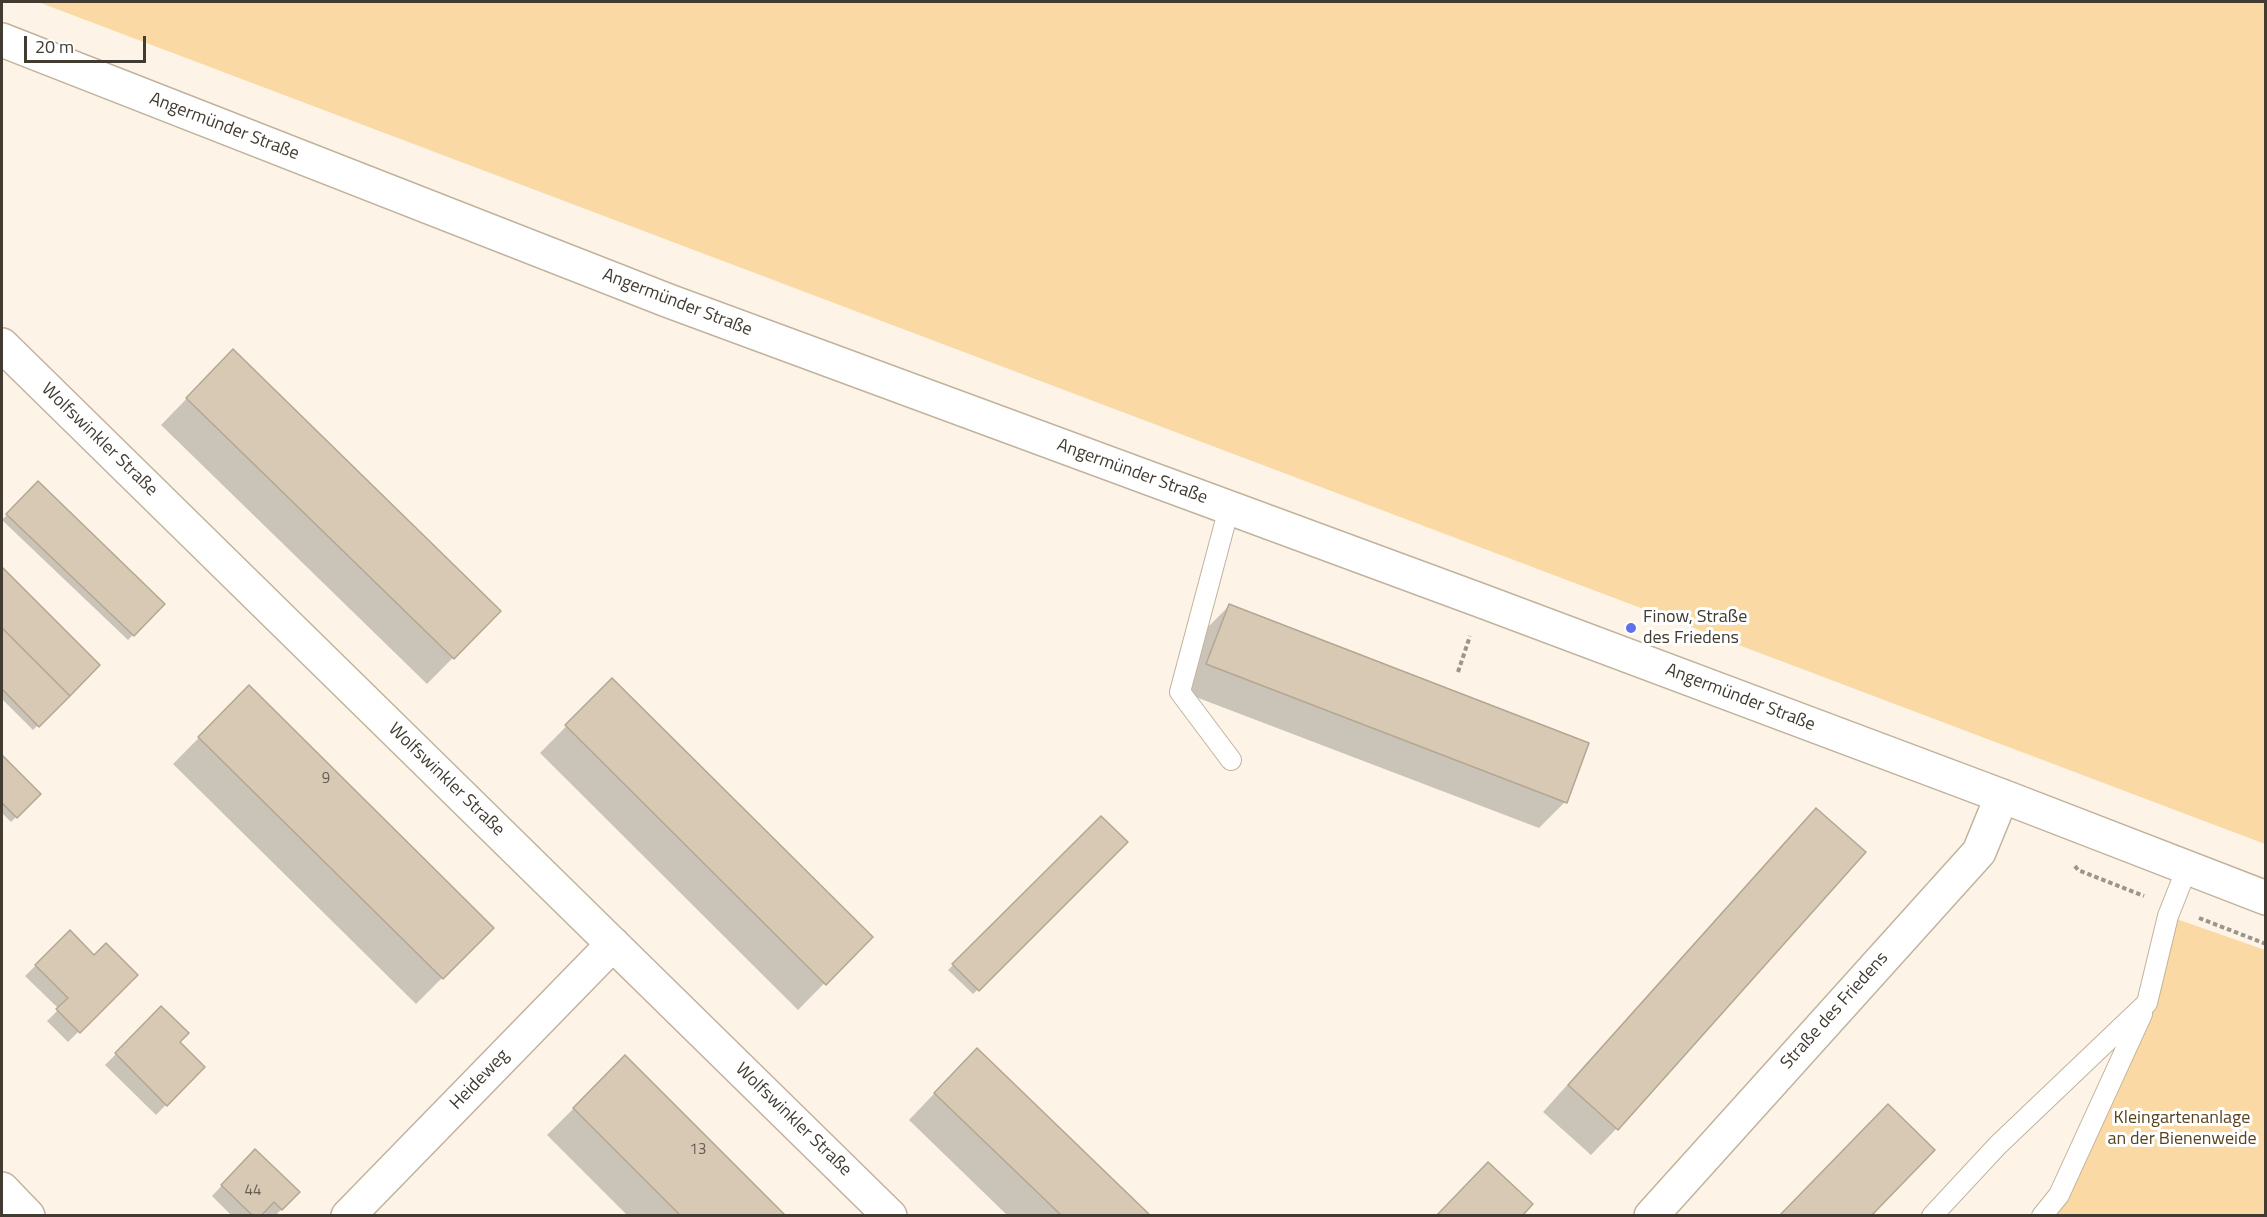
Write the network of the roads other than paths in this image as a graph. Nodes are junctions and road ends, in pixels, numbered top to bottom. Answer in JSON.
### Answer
{"nodes":[{"id":1,"x":2,"y":40,"type":"edge"},
{"id":2,"x":2,"y":345,"type":"edge"},
{"id":3,"x":1229,"y":508,"type":"junction"},
{"id":4,"x":1231,"y":760,"type":"dead end"},
{"id":5,"x":2002,"y":796,"type":"junction"},
{"id":6,"x":2187,"y":868,"type":"junction"},
{"id":7,"x":2265,"y":898,"type":"edge"},
{"id":8,"x":613,"y":944,"type":"junction"},
{"id":9,"x":2147,"y":1003,"type":"junction"},
{"id":10,"x":2,"y":1189,"type":"edge"},
{"id":11,"x":28,"y":1215,"type":"edge"},
{"id":12,"x":348,"y":1215,"type":"edge"},
{"id":13,"x":890,"y":1215,"type":"edge"},
{"id":14,"x":1651,"y":1215,"type":"edge"},
{"id":15,"x":1932,"y":1215,"type":"edge"},
{"id":16,"x":2042,"y":1215,"type":"edge"}],
"edges":[{"from":1,"to":3,"type":"street","name":"Angermünder Straße"},
{"from":2,"to":8,"type":"street","name":"Wolfswinkler Straße"},
{"from":3,"to":4,"type":"lane"},
{"from":3,"to":5,"type":"street","name":"Angermünder Straße"},
{"from":5,"to":6,"type":"street","name":"Angermünder Straße"},
{"from":5,"to":14,"type":"street","name":"Straße des Friedens"},
{"from":6,"to":7,"type":"street","name":"Angermünder Straße"},
{"from":6,"to":9,"type":"lane"},
{"from":8,"to":12,"type":"street","name":"Heideweg"},
{"from":8,"to":13,"type":"street","name":"Wolfswinkler Straße"},
{"from":9,"to":15,"type":"lane"},
{"from":9,"to":16,"type":"lane"},
{"from":10,"to":11,"type":"street"}]}
